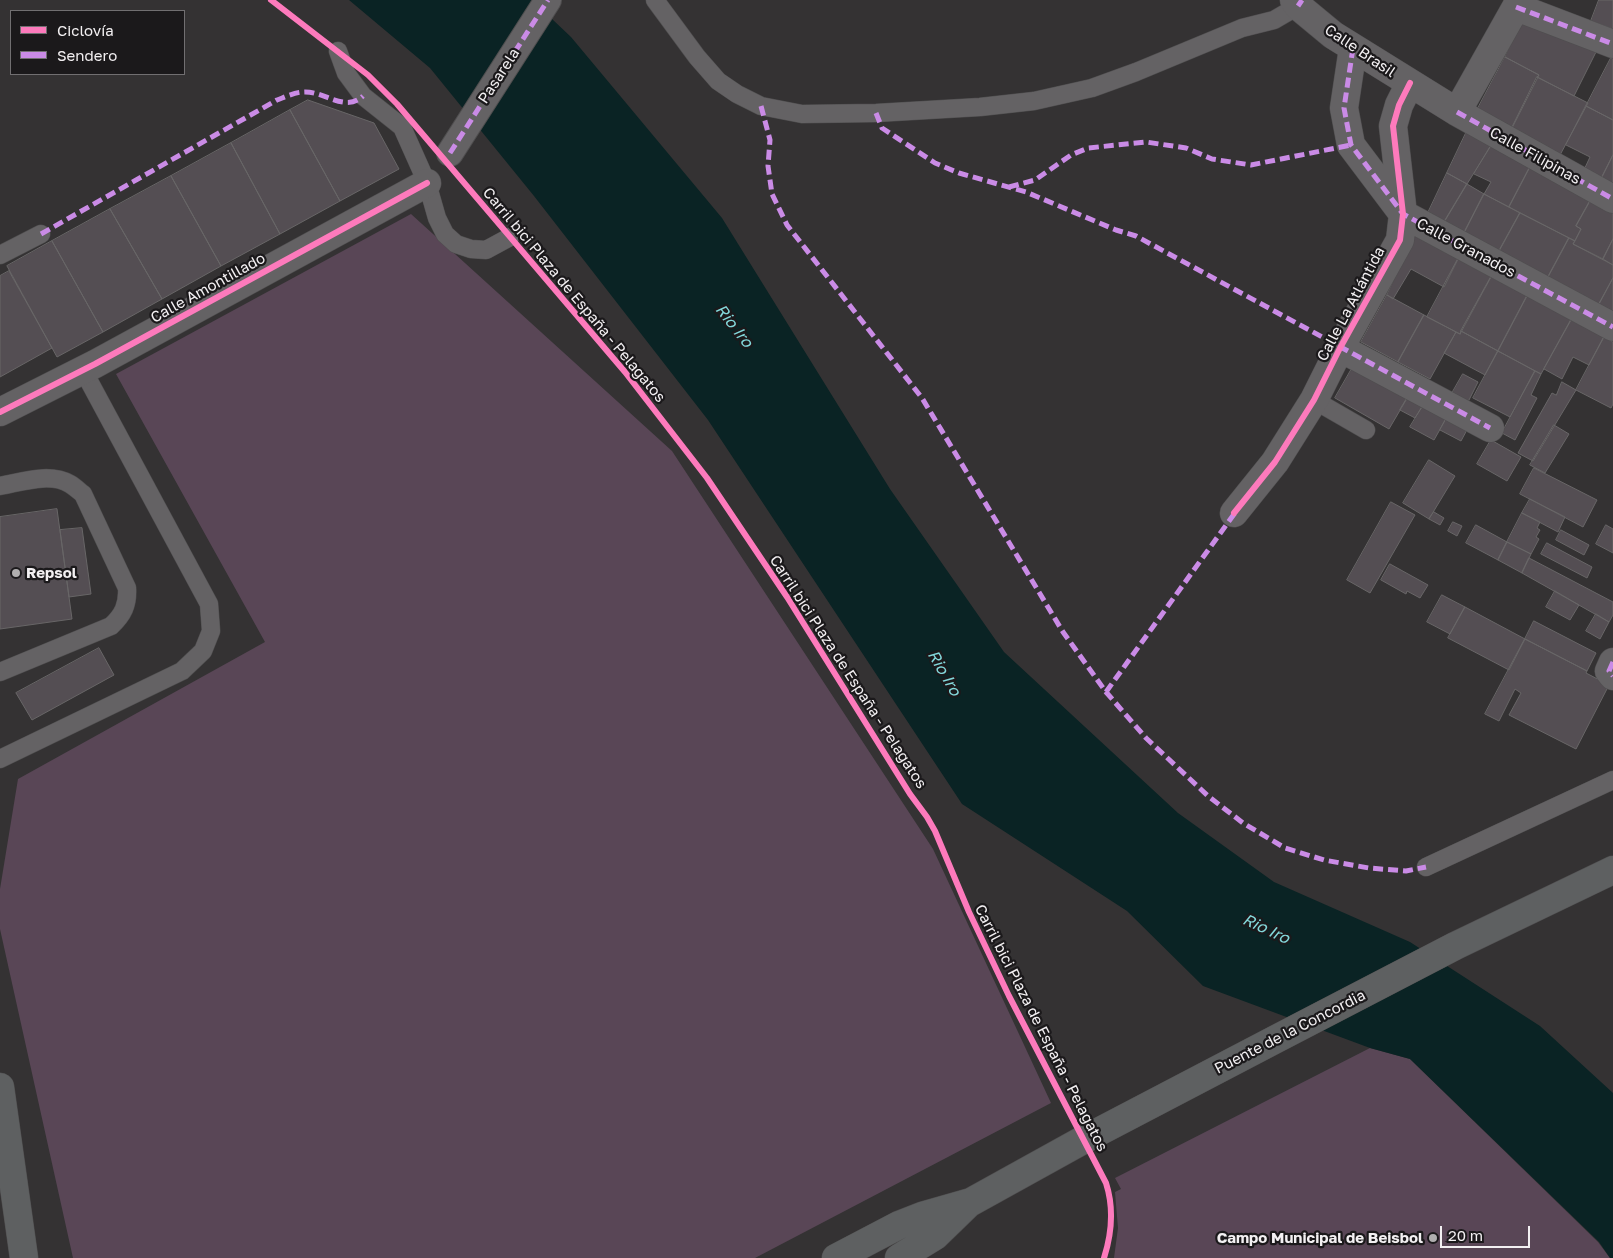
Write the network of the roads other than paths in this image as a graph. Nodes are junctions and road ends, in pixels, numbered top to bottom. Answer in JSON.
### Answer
{"nodes":[{"id":1,"x":548,"y":0,"type":"edge"},
{"id":2,"x":655,"y":0,"type":"edge"},
{"id":3,"x":1298,"y":2,"type":"edge"},
{"id":4,"x":1518,"y":4,"type":"edge"},
{"id":5,"x":1613,"y":44,"type":"edge"},
{"id":6,"x":1353,"y":48,"type":"junction"},
{"id":7,"x":338,"y":51,"type":"dead end"},
{"id":8,"x":1410,"y":83,"type":"junction"},
{"id":9,"x":1456,"y":112,"type":"junction"},
{"id":10,"x":450,"y":153,"type":"dead end"},
{"id":11,"x":427,"y":183,"type":"junction"},
{"id":12,"x":1613,"y":200,"type":"edge"},
{"id":13,"x":1403,"y":214,"type":"junction"},
{"id":14,"x":41,"y":234,"type":"dead end"},
{"id":15,"x":510,"y":237,"type":"dead end"},
{"id":16,"x":0,"y":256,"type":"edge"},
{"id":17,"x":1613,"y":327,"type":"edge"},
{"id":18,"x":1340,"y":348,"type":"junction"},
{"id":19,"x":83,"y":370,"type":"junction"},
{"id":20,"x":1314,"y":400,"type":"junction"},
{"id":21,"x":0,"y":412,"type":"edge"},
{"id":22,"x":1490,"y":428,"type":"dead end"},
{"id":23,"x":1366,"y":430,"type":"dead end"},
{"id":24,"x":0,"y":486,"type":"edge"},
{"id":25,"x":1234,"y":513,"type":"dead end"},
{"id":26,"x":1613,"y":662,"type":"edge"},
{"id":27,"x":0,"y":672,"type":"edge"},
{"id":28,"x":1613,"y":676,"type":"edge"},
{"id":29,"x":0,"y":759,"type":"edge"},
{"id":30,"x":1613,"y":780,"type":"edge"},
{"id":31,"x":1426,"y":868,"type":"dead end"},
{"id":32,"x":1613,"y":870,"type":"edge"},
{"id":33,"x":0,"y":1087,"type":"edge"},
{"id":34,"x":971,"y":1202,"type":"junction"},
{"id":35,"x":909,"y":1256,"type":"edge"},
{"id":36,"x":24,"y":1258,"type":"edge"},
{"id":37,"x":836,"y":1258,"type":"edge"}],
"edges":[{"from":1,"to":10,"type":"street","name":"Pasarela"},
{"from":2,"to":3,"type":"lane"},
{"from":3,"to":6,"type":"street","name":"Calle Brasil"},
{"from":4,"to":5,"type":"street"},
{"from":4,"to":9,"type":"street"},
{"from":6,"to":8,"type":"street","name":"Calle Brasil"},
{"from":6,"to":13,"type":"street","name":"Calle Granados"},
{"from":7,"to":11,"type":"lane"},
{"from":8,"to":9,"type":"street","name":"Calle Brasil"},
{"from":8,"to":13,"type":"street","name":"Calle La Atlántida"},
{"from":9,"to":12,"type":"street","name":"Calle Filipinas"},
{"from":11,"to":15,"type":"lane"},
{"from":11,"to":19,"type":"street","name":"Calle Amontillado"},
{"from":13,"to":17,"type":"street","name":"Calle Granados"},
{"from":13,"to":18,"type":"street","name":"Calle La Atlántida"},
{"from":14,"to":16,"type":"lane"},
{"from":18,"to":20,"type":"street","name":"Calle La Atlántida"},
{"from":18,"to":22,"type":"street"},
{"from":19,"to":21,"type":"street","name":"Calle Amontillado"},
{"from":19,"to":29,"type":"lane"},
{"from":20,"to":23,"type":"lane"},
{"from":20,"to":25,"type":"street","name":"Calle La Atlántida"},
{"from":24,"to":27,"type":"lane"},
{"from":26,"to":28,"type":"street"},
{"from":30,"to":31,"type":"lane"},
{"from":32,"to":34,"type":"main road","name":"Puente de la Concordia"},
{"from":33,"to":36,"type":"main road"},
{"from":34,"to":35,"type":"main road"},
{"from":34,"to":37,"type":"main road"}]}
